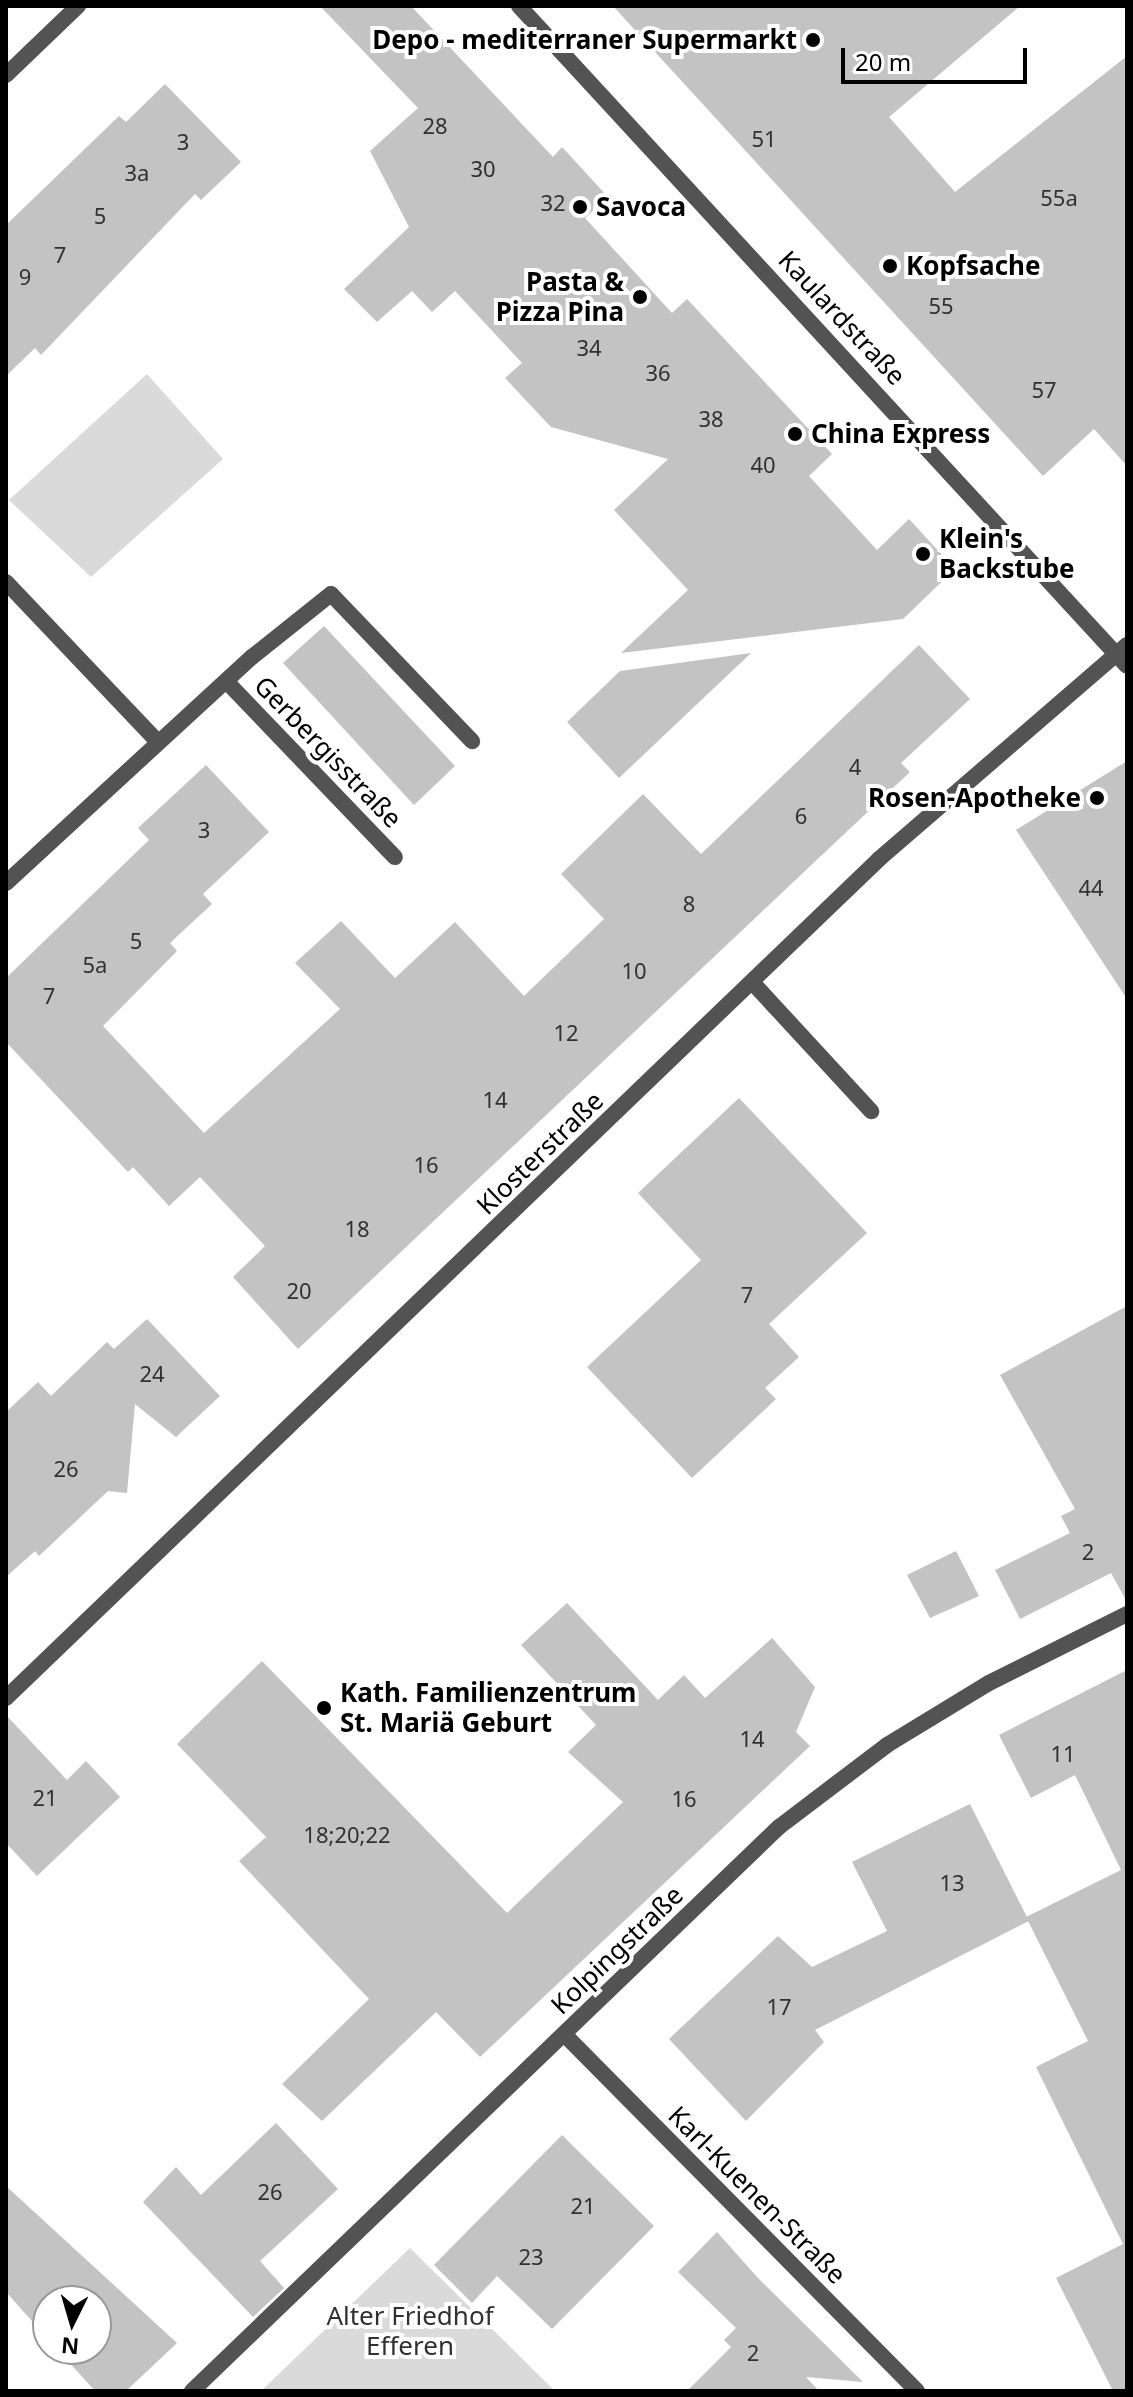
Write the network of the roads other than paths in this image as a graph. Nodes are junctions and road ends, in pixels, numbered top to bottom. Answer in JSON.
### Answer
{"nodes":[{"id":1,"x":78,"y":6,"type":"edge"},
{"id":2,"x":519,"y":6,"type":"edge"},
{"id":3,"x":6,"y":75,"type":"edge"},
{"id":4,"x":6,"y":582,"type":"edge"},
{"id":5,"x":1124,"y":654,"type":"edge"},
{"id":6,"x":226,"y":681,"type":"junction"},
{"id":7,"x":157,"y":741,"type":"junction"},
{"id":8,"x":472,"y":741,"type":"dead end"},
{"id":9,"x":395,"y":857,"type":"dead end"},
{"id":10,"x":6,"y":883,"type":"edge"},
{"id":11,"x":752,"y":982,"type":"junction"},
{"id":12,"x":871,"y":1111,"type":"dead end"},
{"id":13,"x":1127,"y":1614,"type":"edge"},
{"id":14,"x":6,"y":1698,"type":"edge"},
{"id":15,"x":564,"y":2034,"type":"junction"},
{"id":16,"x":192,"y":2391,"type":"edge"},
{"id":17,"x":917,"y":2391,"type":"edge"}],
"edges":[{"from":1,"to":3,"type":"street"},
{"from":2,"to":5,"type":"street","name":"Kaulardstraße"},
{"from":4,"to":7,"type":"street"},
{"from":5,"to":11,"type":"street","name":"Klosterstraße"},
{"from":6,"to":7,"type":"street","name":"Gerbergisstraße"},
{"from":6,"to":8,"type":"street","name":"Gerbergisstraße"},
{"from":6,"to":9,"type":"street","name":"Gerbergisstraße"},
{"from":7,"to":10,"type":"street","name":"Gerbergisstraße"},
{"from":11,"to":12,"type":"street"},
{"from":11,"to":14,"type":"street","name":"Klosterstraße"},
{"from":13,"to":15,"type":"street","name":"Kolpingstraße"},
{"from":15,"to":16,"type":"street","name":"Kolpingstraße"},
{"from":15,"to":17,"type":"street","name":"Karl-Kuenen-Straße"}]}
